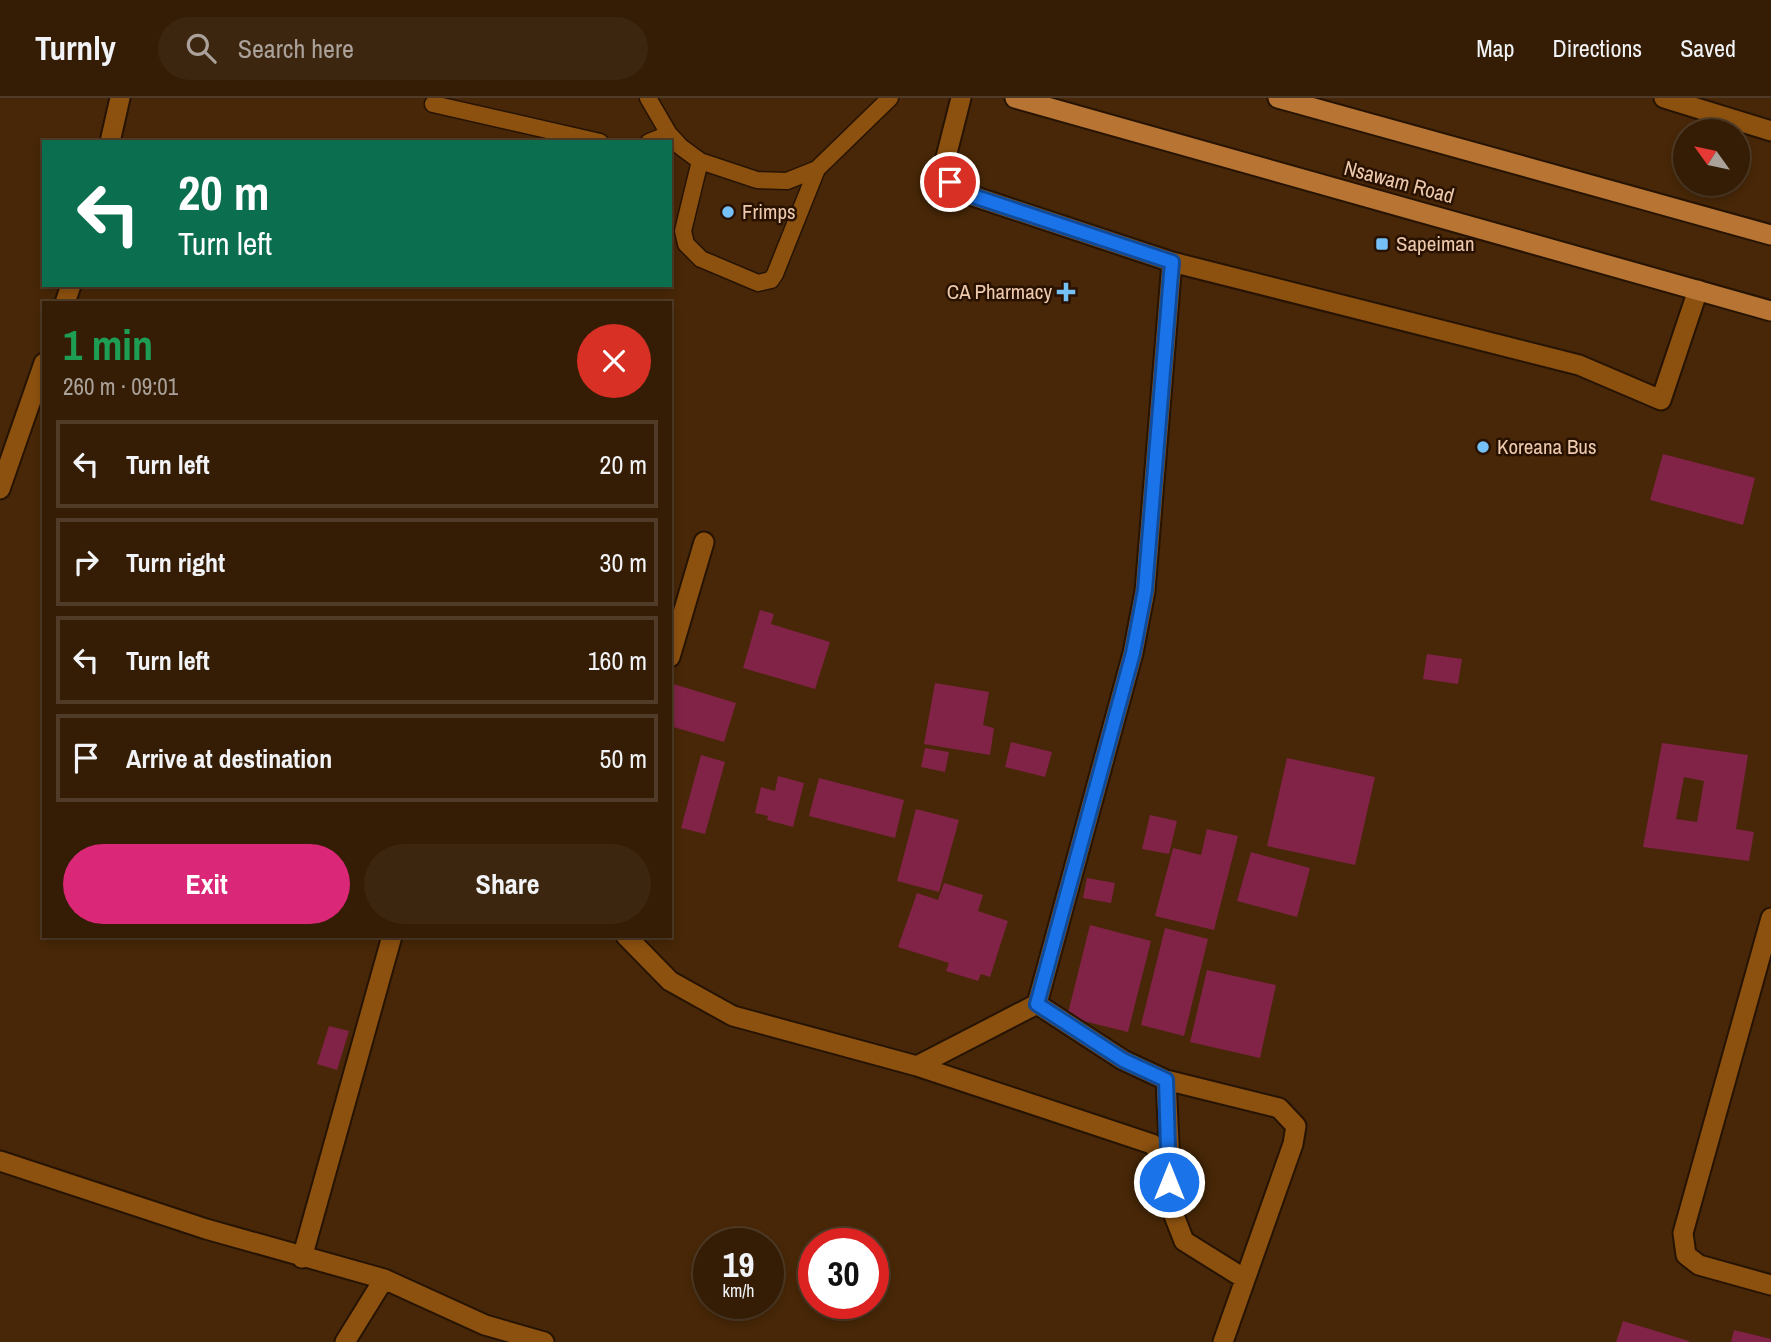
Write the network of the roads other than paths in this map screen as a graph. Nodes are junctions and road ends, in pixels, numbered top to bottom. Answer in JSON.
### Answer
{"nodes":[{"id":1,"x":120,"y":98,"type":"edge"},
{"id":2,"x":648,"y":98,"type":"edge"},
{"id":3,"x":890,"y":98,"type":"edge"},
{"id":4,"x":961,"y":98,"type":"edge"},
{"id":5,"x":1015,"y":98,"type":"edge"},
{"id":6,"x":1278,"y":98,"type":"edge"},
{"id":7,"x":1664,"y":98,"type":"edge"},
{"id":8,"x":433,"y":104,"type":"dead end"},
{"id":9,"x":1771,"y":131,"type":"edge"},
{"id":10,"x":669,"y":134,"type":"junction"},
{"id":11,"x":110,"y":140,"type":"edge"},
{"id":12,"x":591,"y":140,"type":"edge"},
{"id":13,"x":654,"y":140,"type":"edge"},
{"id":14,"x":700,"y":161,"type":"junction"},
{"id":15,"x":817,"y":169,"type":"junction"},
{"id":16,"x":1771,"y":235,"type":"edge"},
{"id":17,"x":1172,"y":262,"type":"junction"},
{"id":18,"x":1698,"y":290,"type":"junction"},
{"id":19,"x":1771,"y":311,"type":"edge"},
{"id":20,"x":42,"y":369,"type":"edge"},
{"id":21,"x":0,"y":489,"type":"edge"},
{"id":22,"x":704,"y":542,"type":"dead end"},
{"id":23,"x":672,"y":650,"type":"edge"},
{"id":24,"x":1771,"y":918,"type":"edge"},
{"id":25,"x":391,"y":938,"type":"edge"},
{"id":26,"x":628,"y":938,"type":"edge"},
{"id":27,"x":1037,"y":1004,"type":"junction"},
{"id":28,"x":917,"y":1066,"type":"junction"},
{"id":29,"x":1166,"y":1080,"type":"junction"},
{"id":30,"x":0,"y":1161,"type":"edge"},
{"id":31,"x":1170,"y":1164,"type":"junction"},
{"id":32,"x":302,"y":1258,"type":"junction"},
{"id":33,"x":384,"y":1279,"type":"junction"},
{"id":34,"x":1245,"y":1279,"type":"junction"},
{"id":35,"x":1771,"y":1285,"type":"edge"},
{"id":36,"x":345,"y":1342,"type":"edge"},
{"id":37,"x":544,"y":1342,"type":"edge"},
{"id":38,"x":1223,"y":1342,"type":"edge"}],
"edges":[{"from":1,"to":11,"type":"street"},
{"from":2,"to":10,"type":"lane"},
{"from":3,"to":15,"type":"lane"},
{"from":4,"to":17,"type":"street"},
{"from":5,"to":18,"type":"highway","name":"Nsawam Road"},
{"from":6,"to":16,"type":"highway"},
{"from":7,"to":9,"type":"street"},
{"from":8,"to":12,"type":"lane"},
{"from":10,"to":13,"type":"lane"},
{"from":10,"to":14,"type":"lane"},
{"from":14,"to":15,"type":"lane"},
{"from":14,"to":15,"type":"lane"},
{"from":17,"to":18,"type":"street"},
{"from":17,"to":27,"type":"street"},
{"from":18,"to":19,"type":"highway","name":"Nsawam Road"},
{"from":20,"to":21,"type":"street"},
{"from":22,"to":23,"type":"street"},
{"from":24,"to":35,"type":"street"},
{"from":25,"to":32,"type":"street"},
{"from":26,"to":28,"type":"street"},
{"from":27,"to":28,"type":"street"},
{"from":27,"to":29,"type":"street"},
{"from":28,"to":31,"type":"street"},
{"from":29,"to":31,"type":"street"},
{"from":29,"to":34,"type":"street"},
{"from":30,"to":32,"type":"street"},
{"from":31,"to":34,"type":"street"},
{"from":32,"to":33,"type":"street"},
{"from":33,"to":36,"type":"street"},
{"from":33,"to":37,"type":"street"},
{"from":34,"to":38,"type":"street"}]}
